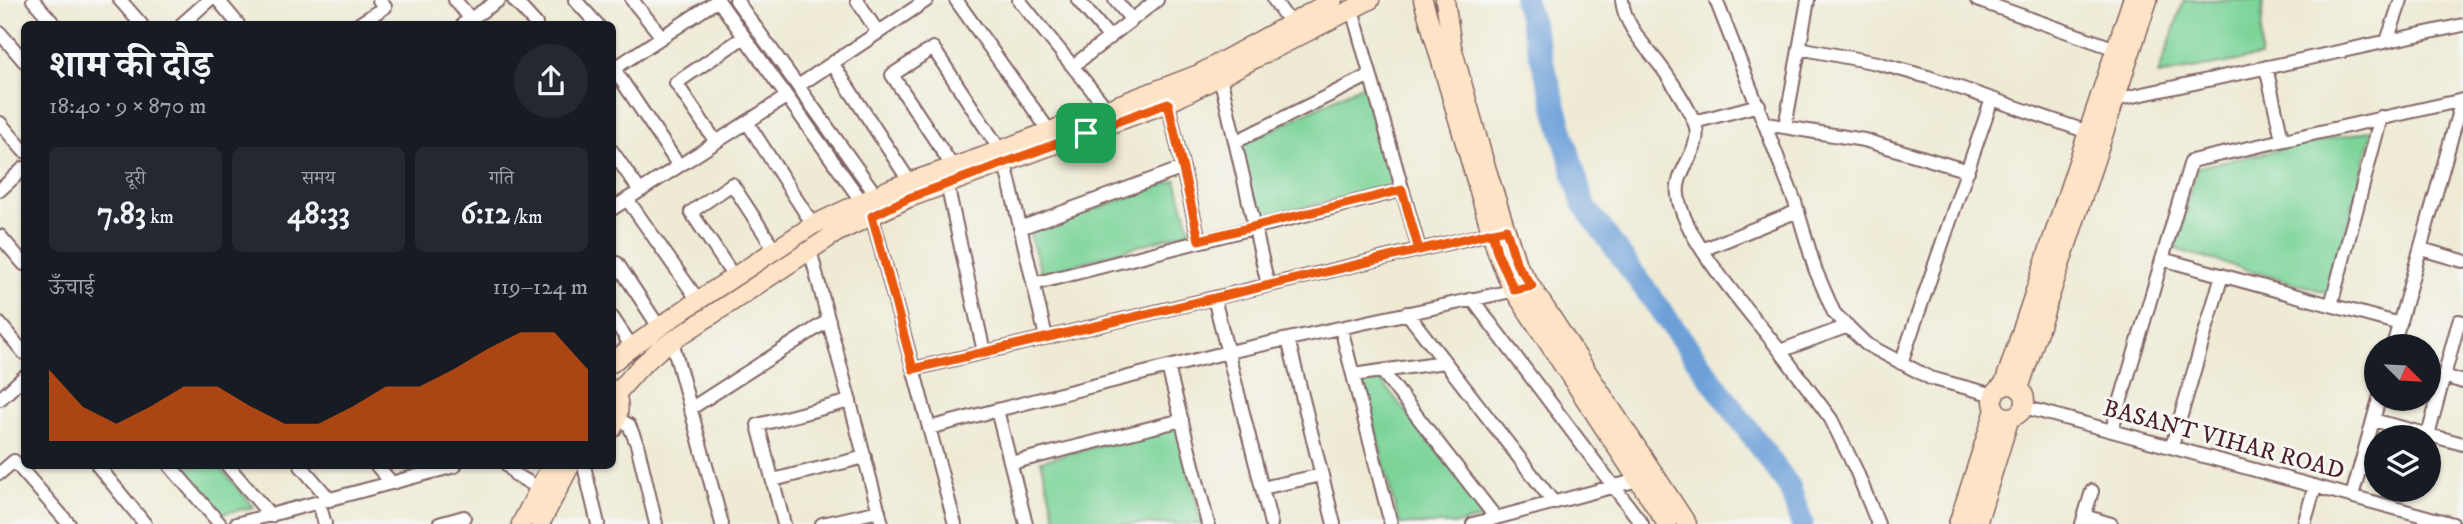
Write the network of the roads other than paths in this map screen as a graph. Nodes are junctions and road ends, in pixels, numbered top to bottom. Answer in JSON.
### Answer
{"nodes":[{"id":1,"x":33,"y":0,"type":"edge"},
{"id":2,"x":120,"y":0,"type":"edge"},
{"id":3,"x":209,"y":0,"type":"edge"},
{"id":4,"x":218,"y":0,"type":"edge"},
{"id":5,"x":379,"y":0,"type":"edge"},
{"id":6,"x":454,"y":0,"type":"edge"},
{"id":7,"x":499,"y":0,"type":"edge"},
{"id":8,"x":514,"y":0,"type":"edge"},
{"id":9,"x":575,"y":0,"type":"edge"},
{"id":10,"x":632,"y":0,"type":"edge"},
{"id":11,"x":718,"y":0,"type":"edge"},
{"id":12,"x":736,"y":0,"type":"edge"},
{"id":13,"x":856,"y":0,"type":"edge"},
{"id":14,"x":927,"y":0,"type":"edge"},
{"id":15,"x":956,"y":0,"type":"edge"},
{"id":16,"x":1019,"y":0,"type":"edge"},
{"id":17,"x":1078,"y":0,"type":"edge"},
{"id":18,"x":1115,"y":0,"type":"edge"},
{"id":19,"x":1157,"y":0,"type":"edge"},
{"id":20,"x":1273,"y":0,"type":"edge"},
{"id":21,"x":1333,"y":0,"type":"edge"},
{"id":22,"x":1370,"y":0,"type":"edge"},
{"id":23,"x":1423,"y":0,"type":"edge"},
{"id":24,"x":1445,"y":0,"type":"edge"},
{"id":25,"x":1622,"y":0,"type":"edge"},
{"id":26,"x":1716,"y":0,"type":"edge"},
{"id":27,"x":1808,"y":0,"type":"edge"},
{"id":28,"x":1977,"y":0,"type":"edge"},
{"id":29,"x":2132,"y":0,"type":"edge"},
{"id":30,"x":2148,"y":0,"type":"edge"},
{"id":31,"x":2401,"y":0,"type":"edge"},
{"id":32,"x":1352,"y":9,"type":"junction"},
{"id":33,"x":1132,"y":20,"type":"junction"},
{"id":34,"x":51,"y":21,"type":"edge"},
{"id":35,"x":138,"y":21,"type":"edge"},
{"id":36,"x":186,"y":21,"type":"edge"},
{"id":37,"x":236,"y":21,"type":"edge"},
{"id":38,"x":364,"y":21,"type":"edge"},
{"id":39,"x":469,"y":21,"type":"edge"},
{"id":40,"x":473,"y":21,"type":"edge"},
{"id":41,"x":533,"y":21,"type":"edge"},
{"id":42,"x":594,"y":21,"type":"edge"},
{"id":43,"x":1290,"y":23,"type":"junction"},
{"id":44,"x":2463,"y":25,"type":"edge"},
{"id":45,"x":0,"y":33,"type":"edge"},
{"id":46,"x":878,"y":33,"type":"junction"},
{"id":47,"x":662,"y":37,"type":"junction"},
{"id":48,"x":744,"y":37,"type":"junction"},
{"id":49,"x":1110,"y":37,"type":"junction"},
{"id":50,"x":2387,"y":41,"type":"junction"},
{"id":51,"x":1799,"y":48,"type":"junction"},
{"id":52,"x":2116,"y":49,"type":"junction"},
{"id":53,"x":21,"y":58,"type":"edge"},
{"id":54,"x":832,"y":63,"type":"junction"},
{"id":55,"x":1073,"y":66,"type":"junction"},
{"id":56,"x":2266,"y":67,"type":"junction"},
{"id":57,"x":616,"y":68,"type":"edge"},
{"id":58,"x":616,"y":74,"type":"edge"},
{"id":59,"x":1370,"y":75,"type":"junction"},
{"id":60,"x":1220,"y":76,"type":"junction"},
{"id":61,"x":798,"y":86,"type":"junction"},
{"id":62,"x":786,"y":97,"type":"junction"},
{"id":63,"x":1992,"y":99,"type":"junction"},
{"id":64,"x":2115,"y":100,"type":"junction"},
{"id":65,"x":2463,"y":100,"type":"edge"},
{"id":66,"x":1168,"y":103,"type":"junction"},
{"id":67,"x":1759,"y":105,"type":"junction"},
{"id":68,"x":1108,"y":110,"type":"junction"},
{"id":69,"x":2381,"y":117,"type":"junction"},
{"id":70,"x":747,"y":122,"type":"junction"},
{"id":71,"x":1694,"y":122,"type":"junction"},
{"id":72,"x":0,"y":123,"type":"edge"},
{"id":73,"x":1766,"y":124,"type":"junction"},
{"id":74,"x":1785,"y":127,"type":"junction"},
{"id":75,"x":1050,"y":132,"type":"junction"},
{"id":76,"x":2088,"y":132,"type":"junction"},
{"id":77,"x":2281,"y":139,"type":"junction"},
{"id":78,"x":716,"y":142,"type":"junction"},
{"id":79,"x":1235,"y":142,"type":"junction"},
{"id":80,"x":21,"y":148,"type":"edge"},
{"id":81,"x":616,"y":157,"type":"edge"},
{"id":82,"x":1002,"y":157,"type":"junction"},
{"id":83,"x":680,"y":166,"type":"junction"},
{"id":84,"x":1183,"y":168,"type":"junction"},
{"id":85,"x":1968,"y":171,"type":"junction"},
{"id":86,"x":21,"y":174,"type":"edge"},
{"id":87,"x":950,"y":176,"type":"junction"},
{"id":88,"x":910,"y":182,"type":"junction"},
{"id":89,"x":0,"y":190,"type":"edge"},
{"id":90,"x":1402,"y":190,"type":"junction"},
{"id":91,"x":639,"y":191,"type":"junction"},
{"id":92,"x":627,"y":199,"type":"junction"},
{"id":93,"x":870,"y":205,"type":"junction"},
{"id":94,"x":616,"y":206,"type":"edge"},
{"id":95,"x":1798,"y":211,"type":"junction"},
{"id":96,"x":814,"y":225,"type":"junction"},
{"id":97,"x":1020,"y":228,"type":"junction"},
{"id":98,"x":1254,"y":228,"type":"junction"},
{"id":99,"x":1499,"y":231,"type":"junction"},
{"id":100,"x":0,"y":236,"type":"edge"},
{"id":101,"x":1199,"y":240,"type":"junction"},
{"id":102,"x":2421,"y":249,"type":"junction"},
{"id":103,"x":775,"y":250,"type":"junction"},
{"id":104,"x":810,"y":250,"type":"junction"},
{"id":105,"x":1419,"y":250,"type":"junction"},
{"id":106,"x":1702,"y":250,"type":"junction"},
{"id":107,"x":2162,"y":259,"type":"junction"},
{"id":108,"x":21,"y":260,"type":"edge"},
{"id":109,"x":2463,"y":261,"type":"edge"},
{"id":110,"x":616,"y":264,"type":"edge"},
{"id":111,"x":2222,"y":275,"type":"junction"},
{"id":112,"x":734,"y":277,"type":"junction"},
{"id":113,"x":1034,"y":284,"type":"junction"},
{"id":114,"x":1268,"y":285,"type":"junction"},
{"id":115,"x":1523,"y":288,"type":"junction"},
{"id":116,"x":1214,"y":298,"type":"junction"},
{"id":117,"x":1472,"y":299,"type":"junction"},
{"id":118,"x":698,"y":300,"type":"junction"},
{"id":119,"x":2331,"y":305,"type":"junction"},
{"id":120,"x":1406,"y":313,"type":"junction"},
{"id":121,"x":829,"y":320,"type":"junction"},
{"id":122,"x":2463,"y":322,"type":"edge"},
{"id":123,"x":616,"y":323,"type":"edge"},
{"id":124,"x":0,"y":324,"type":"edge"},
{"id":125,"x":2400,"y":324,"type":"junction"},
{"id":126,"x":1848,"y":326,"type":"junction"},
{"id":127,"x":659,"y":327,"type":"junction"},
{"id":128,"x":1341,"y":328,"type":"junction"},
{"id":129,"x":2397,"y":334,"type":"edge"},
{"id":130,"x":1046,"y":337,"type":"junction"},
{"id":131,"x":1288,"y":339,"type":"junction"},
{"id":132,"x":671,"y":341,"type":"junction"},
{"id":133,"x":632,"y":346,"type":"junction"},
{"id":134,"x":21,"y":349,"type":"edge"},
{"id":135,"x":1780,"y":351,"type":"junction"},
{"id":136,"x":984,"y":352,"type":"junction"},
{"id":137,"x":1228,"y":352,"type":"junction"},
{"id":138,"x":616,"y":360,"type":"edge"},
{"id":139,"x":1444,"y":362,"type":"junction"},
{"id":140,"x":1901,"y":363,"type":"junction"},
{"id":141,"x":1168,"y":367,"type":"junction"},
{"id":142,"x":913,"y":369,"type":"junction"},
{"id":143,"x":1382,"y":371,"type":"junction"},
{"id":144,"x":1353,"y":375,"type":"junction"},
{"id":145,"x":2444,"y":376,"type":"junction"},
{"id":146,"x":21,"y":379,"type":"edge"},
{"id":147,"x":2463,"y":382,"type":"edge"},
{"id":148,"x":616,"y":390,"type":"edge"},
{"id":149,"x":1,"y":395,"type":"edge"},
{"id":150,"x":616,"y":397,"type":"edge"},
{"id":151,"x":850,"y":401,"type":"junction"},
{"id":152,"x":2008,"y":401,"type":"junction"},
{"id":153,"x":690,"y":409,"type":"junction"},
{"id":154,"x":997,"y":410,"type":"junction"},
{"id":155,"x":2376,"y":411,"type":"edge"},
{"id":156,"x":616,"y":420,"type":"edge"},
{"id":157,"x":1182,"y":420,"type":"junction"},
{"id":158,"x":2373,"y":421,"type":"junction"},
{"id":159,"x":616,"y":424,"type":"edge"},
{"id":160,"x":2389,"y":425,"type":"edge"},
{"id":161,"x":2431,"y":425,"type":"edge"},
{"id":162,"x":929,"y":428,"type":"junction"},
{"id":163,"x":2112,"y":430,"type":"junction"},
{"id":164,"x":2441,"y":438,"type":"edge"},
{"id":165,"x":2463,"y":444,"type":"edge"},
{"id":166,"x":2172,"y":446,"type":"junction"},
{"id":167,"x":865,"y":457,"type":"junction"},
{"id":168,"x":1011,"y":463,"type":"junction"},
{"id":169,"x":100,"y":469,"type":"edge"},
{"id":170,"x":173,"y":469,"type":"edge"},
{"id":171,"x":231,"y":469,"type":"edge"},
{"id":172,"x":303,"y":469,"type":"edge"},
{"id":173,"x":380,"y":469,"type":"edge"},
{"id":174,"x":434,"y":469,"type":"edge"},
{"id":175,"x":511,"y":469,"type":"edge"},
{"id":176,"x":550,"y":469,"type":"edge"},
{"id":177,"x":568,"y":469,"type":"edge"},
{"id":178,"x":585,"y":469,"type":"edge"},
{"id":179,"x":0,"y":473,"type":"edge"},
{"id":180,"x":1322,"y":475,"type":"junction"},
{"id":181,"x":773,"y":480,"type":"junction"},
{"id":182,"x":1638,"y":480,"type":"junction"},
{"id":183,"x":392,"y":483,"type":"junction"},
{"id":184,"x":2315,"y":486,"type":"junction"},
{"id":185,"x":1614,"y":487,"type":"junction"},
{"id":186,"x":540,"y":488,"type":"junction"},
{"id":187,"x":1262,"y":488,"type":"junction"},
{"id":188,"x":2092,"y":491,"type":"dead end"},
{"id":189,"x":2352,"y":496,"type":"junction"},
{"id":190,"x":325,"y":502,"type":"junction"},
{"id":191,"x":1554,"y":503,"type":"junction"},
{"id":192,"x":271,"y":516,"type":"junction"},
{"id":193,"x":881,"y":518,"type":"edge"},
{"id":194,"x":1496,"y":518,"type":"junction"},
{"id":195,"x":2083,"y":520,"type":"edge"},
{"id":196,"x":69,"y":524,"type":"edge"},
{"id":197,"x":145,"y":524,"type":"edge"},
{"id":198,"x":220,"y":524,"type":"edge"},
{"id":199,"x":236,"y":524,"type":"edge"},
{"id":200,"x":325,"y":524,"type":"edge"},
{"id":201,"x":439,"y":524,"type":"edge"},
{"id":202,"x":460,"y":524,"type":"edge"},
{"id":203,"x":521,"y":524,"type":"edge"},
{"id":204,"x":540,"y":524,"type":"edge"},
{"id":205,"x":598,"y":524,"type":"edge"},
{"id":206,"x":656,"y":524,"type":"edge"},
{"id":207,"x":722,"y":524,"type":"edge"},
{"id":208,"x":784,"y":524,"type":"edge"},
{"id":209,"x":822,"y":524,"type":"edge"},
{"id":210,"x":955,"y":524,"type":"edge"},
{"id":211,"x":1026,"y":524,"type":"edge"},
{"id":212,"x":1208,"y":524,"type":"edge"},
{"id":213,"x":1271,"y":524,"type":"edge"},
{"id":214,"x":1334,"y":524,"type":"edge"},
{"id":215,"x":1391,"y":524,"type":"edge"},
{"id":216,"x":1473,"y":524,"type":"edge"},
{"id":217,"x":1642,"y":524,"type":"edge"},
{"id":218,"x":1667,"y":524,"type":"edge"},
{"id":219,"x":1687,"y":524,"type":"edge"},
{"id":220,"x":1878,"y":524,"type":"edge"},
{"id":221,"x":1958,"y":524,"type":"edge"},
{"id":222,"x":1977,"y":524,"type":"edge"},
{"id":223,"x":2111,"y":524,"type":"edge"},
{"id":224,"x":2304,"y":524,"type":"edge"},
{"id":225,"x":2453,"y":524,"type":"edge"}],
"edges":[{"from":1,"to":34,"type":"street"},
{"from":2,"to":35,"type":"street"},
{"from":3,"to":36,"type":"street"},
{"from":4,"to":37,"type":"street"},
{"from":5,"to":38,"type":"street"},
{"from":6,"to":39,"type":"street"},
{"from":7,"to":40,"type":"street"},
{"from":8,"to":41,"type":"street"},
{"from":9,"to":42,"type":"street"},
{"from":10,"to":47,"type":"street"},
{"from":11,"to":47,"type":"street"},
{"from":11,"to":48,"type":"street"},
{"from":12,"to":61,"type":"street"},
{"from":13,"to":46,"type":"street"},
{"from":14,"to":46,"type":"street"},
{"from":15,"to":75,"type":"street"},
{"from":16,"to":55,"type":"street"},
{"from":17,"to":49,"type":"street"},
{"from":18,"to":33,"type":"street"},
{"from":19,"to":33,"type":"street"},
{"from":20,"to":43,"type":"street"},
{"from":21,"to":43,"type":"street"},
{"from":22,"to":32,"type":"street"},
{"from":23,"to":99,"type":"street"},
{"from":24,"to":99,"type":"street"},
{"from":25,"to":71,"type":"street"},
{"from":26,"to":67,"type":"street","name":"BASANT VIHAR ROAD"},
{"from":27,"to":51,"type":"street"},
{"from":28,"to":52,"type":"street"},
{"from":29,"to":52,"type":"street"},
{"from":30,"to":64,"type":"street"},
{"from":31,"to":50,"type":"street"},
{"from":32,"to":59,"type":"street"},
{"from":32,"to":60,"type":"street"},
{"from":33,"to":49,"type":"street"},
{"from":43,"to":68,"type":"street"},
{"from":44,"to":50,"type":"street"},
{"from":45,"to":53,"type":"street"},
{"from":46,"to":54,"type":"street"},
{"from":47,"to":57,"type":"street"},
{"from":48,"to":62,"type":"street"},
{"from":48,"to":78,"type":"street"},
{"from":49,"to":55,"type":"street"},
{"from":50,"to":56,"type":"street"},
{"from":51,"to":63,"type":"street"},
{"from":51,"to":74,"type":"street"},
{"from":52,"to":76,"type":"street"},
{"from":54,"to":61,"type":"street"},
{"from":54,"to":88,"type":"street"},
{"from":55,"to":68,"type":"street"},
{"from":56,"to":64,"type":"street"},
{"from":56,"to":77,"type":"street"},
{"from":58,"to":83,"type":"street"},
{"from":59,"to":79,"type":"street"},
{"from":59,"to":90,"type":"street"},
{"from":60,"to":66,"type":"street"},
{"from":60,"to":79,"type":"street"},
{"from":61,"to":93,"type":"street"},
{"from":62,"to":70,"type":"street"},
{"from":62,"to":93,"type":"street"},
{"from":63,"to":76,"type":"street"},
{"from":63,"to":85,"type":"street"},
{"from":64,"to":152,"type":"street"},
{"from":65,"to":69,"type":"street"},
{"from":65,"to":102,"type":"street"},
{"from":66,"to":82,"type":"street"},
{"from":66,"to":84,"type":"street"},
{"from":67,"to":71,"type":"street"},
{"from":67,"to":73,"type":"street","name":"BASANT VIHAR ROAD"},
{"from":68,"to":75,"type":"street"},
{"from":69,"to":77,"type":"street"},
{"from":69,"to":119,"type":"street"},
{"from":70,"to":78,"type":"street"},
{"from":70,"to":96,"type":"street"},
{"from":71,"to":106,"type":"street"},
{"from":72,"to":80,"type":"street"},
{"from":73,"to":74,"type":"street"},
{"from":73,"to":95,"type":"street","name":"BASANT VIHAR ROAD"},
{"from":74,"to":85,"type":"street"},
{"from":75,"to":82,"type":"street"},
{"from":76,"to":152,"type":"street"},
{"from":77,"to":107,"type":"street"},
{"from":78,"to":83,"type":"street"},
{"from":79,"to":98,"type":"street"},
{"from":81,"to":91,"type":"street"},
{"from":82,"to":87,"type":"street"},
{"from":82,"to":87,"type":"street"},
{"from":82,"to":97,"type":"street"},
{"from":83,"to":91,"type":"street"},
{"from":84,"to":97,"type":"street"},
{"from":84,"to":101,"type":"street"},
{"from":85,"to":140,"type":"street"},
{"from":86,"to":89,"type":"street"},
{"from":87,"to":88,"type":"street"},
{"from":87,"to":93,"type":"street"},
{"from":87,"to":136,"type":"street"},
{"from":88,"to":93,"type":"street"},
{"from":90,"to":98,"type":"street"},
{"from":90,"to":105,"type":"street"},
{"from":91,"to":92,"type":"street"},
{"from":92,"to":94,"type":"street"},
{"from":92,"to":118,"type":"street"},
{"from":93,"to":96,"type":"street"},
{"from":93,"to":104,"type":"street"},
{"from":93,"to":142,"type":"street"},
{"from":95,"to":106,"type":"street"},
{"from":95,"to":126,"type":"street","name":"BASANT VIHAR ROAD"},
{"from":96,"to":103,"type":"street"},
{"from":97,"to":113,"type":"street"},
{"from":98,"to":101,"type":"street"},
{"from":98,"to":114,"type":"street"},
{"from":99,"to":105,"type":"street"},
{"from":99,"to":115,"type":"street"},
{"from":100,"to":108,"type":"street"},
{"from":101,"to":113,"type":"street"},
{"from":102,"to":109,"type":"street"},
{"from":102,"to":125,"type":"street"},
{"from":103,"to":112,"type":"street"},
{"from":103,"to":112,"type":"street"},
{"from":104,"to":121,"type":"street"},
{"from":104,"to":132,"type":"street"},
{"from":105,"to":114,"type":"street"},
{"from":106,"to":135,"type":"street"},
{"from":107,"to":111,"type":"street"},
{"from":107,"to":163,"type":"street"},
{"from":110,"to":127,"type":"street"},
{"from":111,"to":119,"type":"street"},
{"from":111,"to":166,"type":"street"},
{"from":112,"to":118,"type":"street"},
{"from":113,"to":130,"type":"street"},
{"from":114,"to":116,"type":"street"},
{"from":115,"to":117,"type":"street"},
{"from":115,"to":182,"type":"street"},
{"from":115,"to":219,"type":"street"},
{"from":116,"to":130,"type":"street"},
{"from":116,"to":137,"type":"street"},
{"from":117,"to":120,"type":"street"},
{"from":117,"to":185,"type":"street"},
{"from":118,"to":127,"type":"street"},
{"from":119,"to":125,"type":"street"},
{"from":120,"to":128,"type":"street"},
{"from":120,"to":139,"type":"street"},
{"from":121,"to":151,"type":"street"},
{"from":121,"to":153,"type":"street"},
{"from":122,"to":145,"type":"street"},
{"from":123,"to":133,"type":"street"},
{"from":124,"to":134,"type":"street"},
{"from":125,"to":129,"type":"street"},
{"from":126,"to":135,"type":"street"},
{"from":126,"to":140,"type":"street","name":"BASANT VIHAR ROAD"},
{"from":127,"to":133,"type":"street"},
{"from":128,"to":131,"type":"street"},
{"from":128,"to":144,"type":"street"},
{"from":130,"to":136,"type":"street"},
{"from":131,"to":137,"type":"street"},
{"from":131,"to":180,"type":"street"},
{"from":132,"to":148,"type":"street"},
{"from":132,"to":153,"type":"street"},
{"from":133,"to":138,"type":"street"},
{"from":135,"to":220,"type":"street"},
{"from":136,"to":142,"type":"street"},
{"from":137,"to":141,"type":"street"},
{"from":137,"to":187,"type":"street"},
{"from":139,"to":143,"type":"street"},
{"from":139,"to":191,"type":"street"},
{"from":140,"to":152,"type":"street","name":"BASANT VIHAR ROAD"},
{"from":141,"to":154,"type":"street"},
{"from":141,"to":157,"type":"street"},
{"from":142,"to":162,"type":"street"},
{"from":143,"to":144,"type":"street"},
{"from":143,"to":194,"type":"street"},
{"from":144,"to":215,"type":"street"},
{"from":145,"to":147,"type":"street"},
{"from":145,"to":161,"type":"street"},
{"from":146,"to":149,"type":"street"},
{"from":150,"to":156,"type":"street"},
{"from":151,"to":167,"type":"street"},
{"from":151,"to":181,"type":"street"},
{"from":152,"to":163,"type":"street","name":"BASANT VIHAR ROAD"},
{"from":152,"to":221,"type":"street"},
{"from":152,"to":222,"type":"street"},
{"from":153,"to":207,"type":"street"},
{"from":154,"to":162,"type":"street"},
{"from":154,"to":168,"type":"street"},
{"from":155,"to":158,"type":"street"},
{"from":157,"to":168,"type":"street"},
{"from":157,"to":212,"type":"street"},
{"from":158,"to":160,"type":"street"},
{"from":158,"to":189,"type":"street"},
{"from":159,"to":206,"type":"street"},
{"from":162,"to":210,"type":"street"},
{"from":163,"to":166,"type":"street","name":"BASANT VIHAR ROAD"},
{"from":164,"to":165,"type":"street"},
{"from":166,"to":184,"type":"street","name":"BASANT VIHAR ROAD"},
{"from":167,"to":181,"type":"street"},
{"from":167,"to":193,"type":"street"},
{"from":168,"to":211,"type":"street"},
{"from":169,"to":197,"type":"street"},
{"from":170,"to":198,"type":"street"},
{"from":171,"to":192,"type":"street"},
{"from":172,"to":190,"type":"street"},
{"from":173,"to":183,"type":"street"},
{"from":174,"to":183,"type":"street"},
{"from":175,"to":186,"type":"street"},
{"from":176,"to":186,"type":"street"},
{"from":177,"to":204,"type":"street"},
{"from":178,"to":205,"type":"street"},
{"from":179,"to":196,"type":"street"},
{"from":180,"to":187,"type":"street"},
{"from":180,"to":214,"type":"street"},
{"from":181,"to":208,"type":"street"},
{"from":182,"to":185,"type":"street"},
{"from":182,"to":218,"type":"street"},
{"from":183,"to":190,"type":"street"},
{"from":184,"to":189,"type":"street","name":"BASANT VIHAR ROAD"},
{"from":184,"to":224,"type":"street"},
{"from":185,"to":191,"type":"street"},
{"from":185,"to":217,"type":"street"},
{"from":186,"to":203,"type":"street"},
{"from":187,"to":213,"type":"street"},
{"from":188,"to":195,"type":"street"},
{"from":189,"to":225,"type":"street","name":"BASANT VIHAR ROAD"},
{"from":190,"to":192,"type":"street"},
{"from":190,"to":200,"type":"street"},
{"from":191,"to":194,"type":"street"},
{"from":192,"to":199,"type":"street"},
{"from":193,"to":209,"type":"street"},
{"from":194,"to":216,"type":"street"},
{"from":195,"to":223,"type":"street"},
{"from":201,"to":202,"type":"street"}]}
